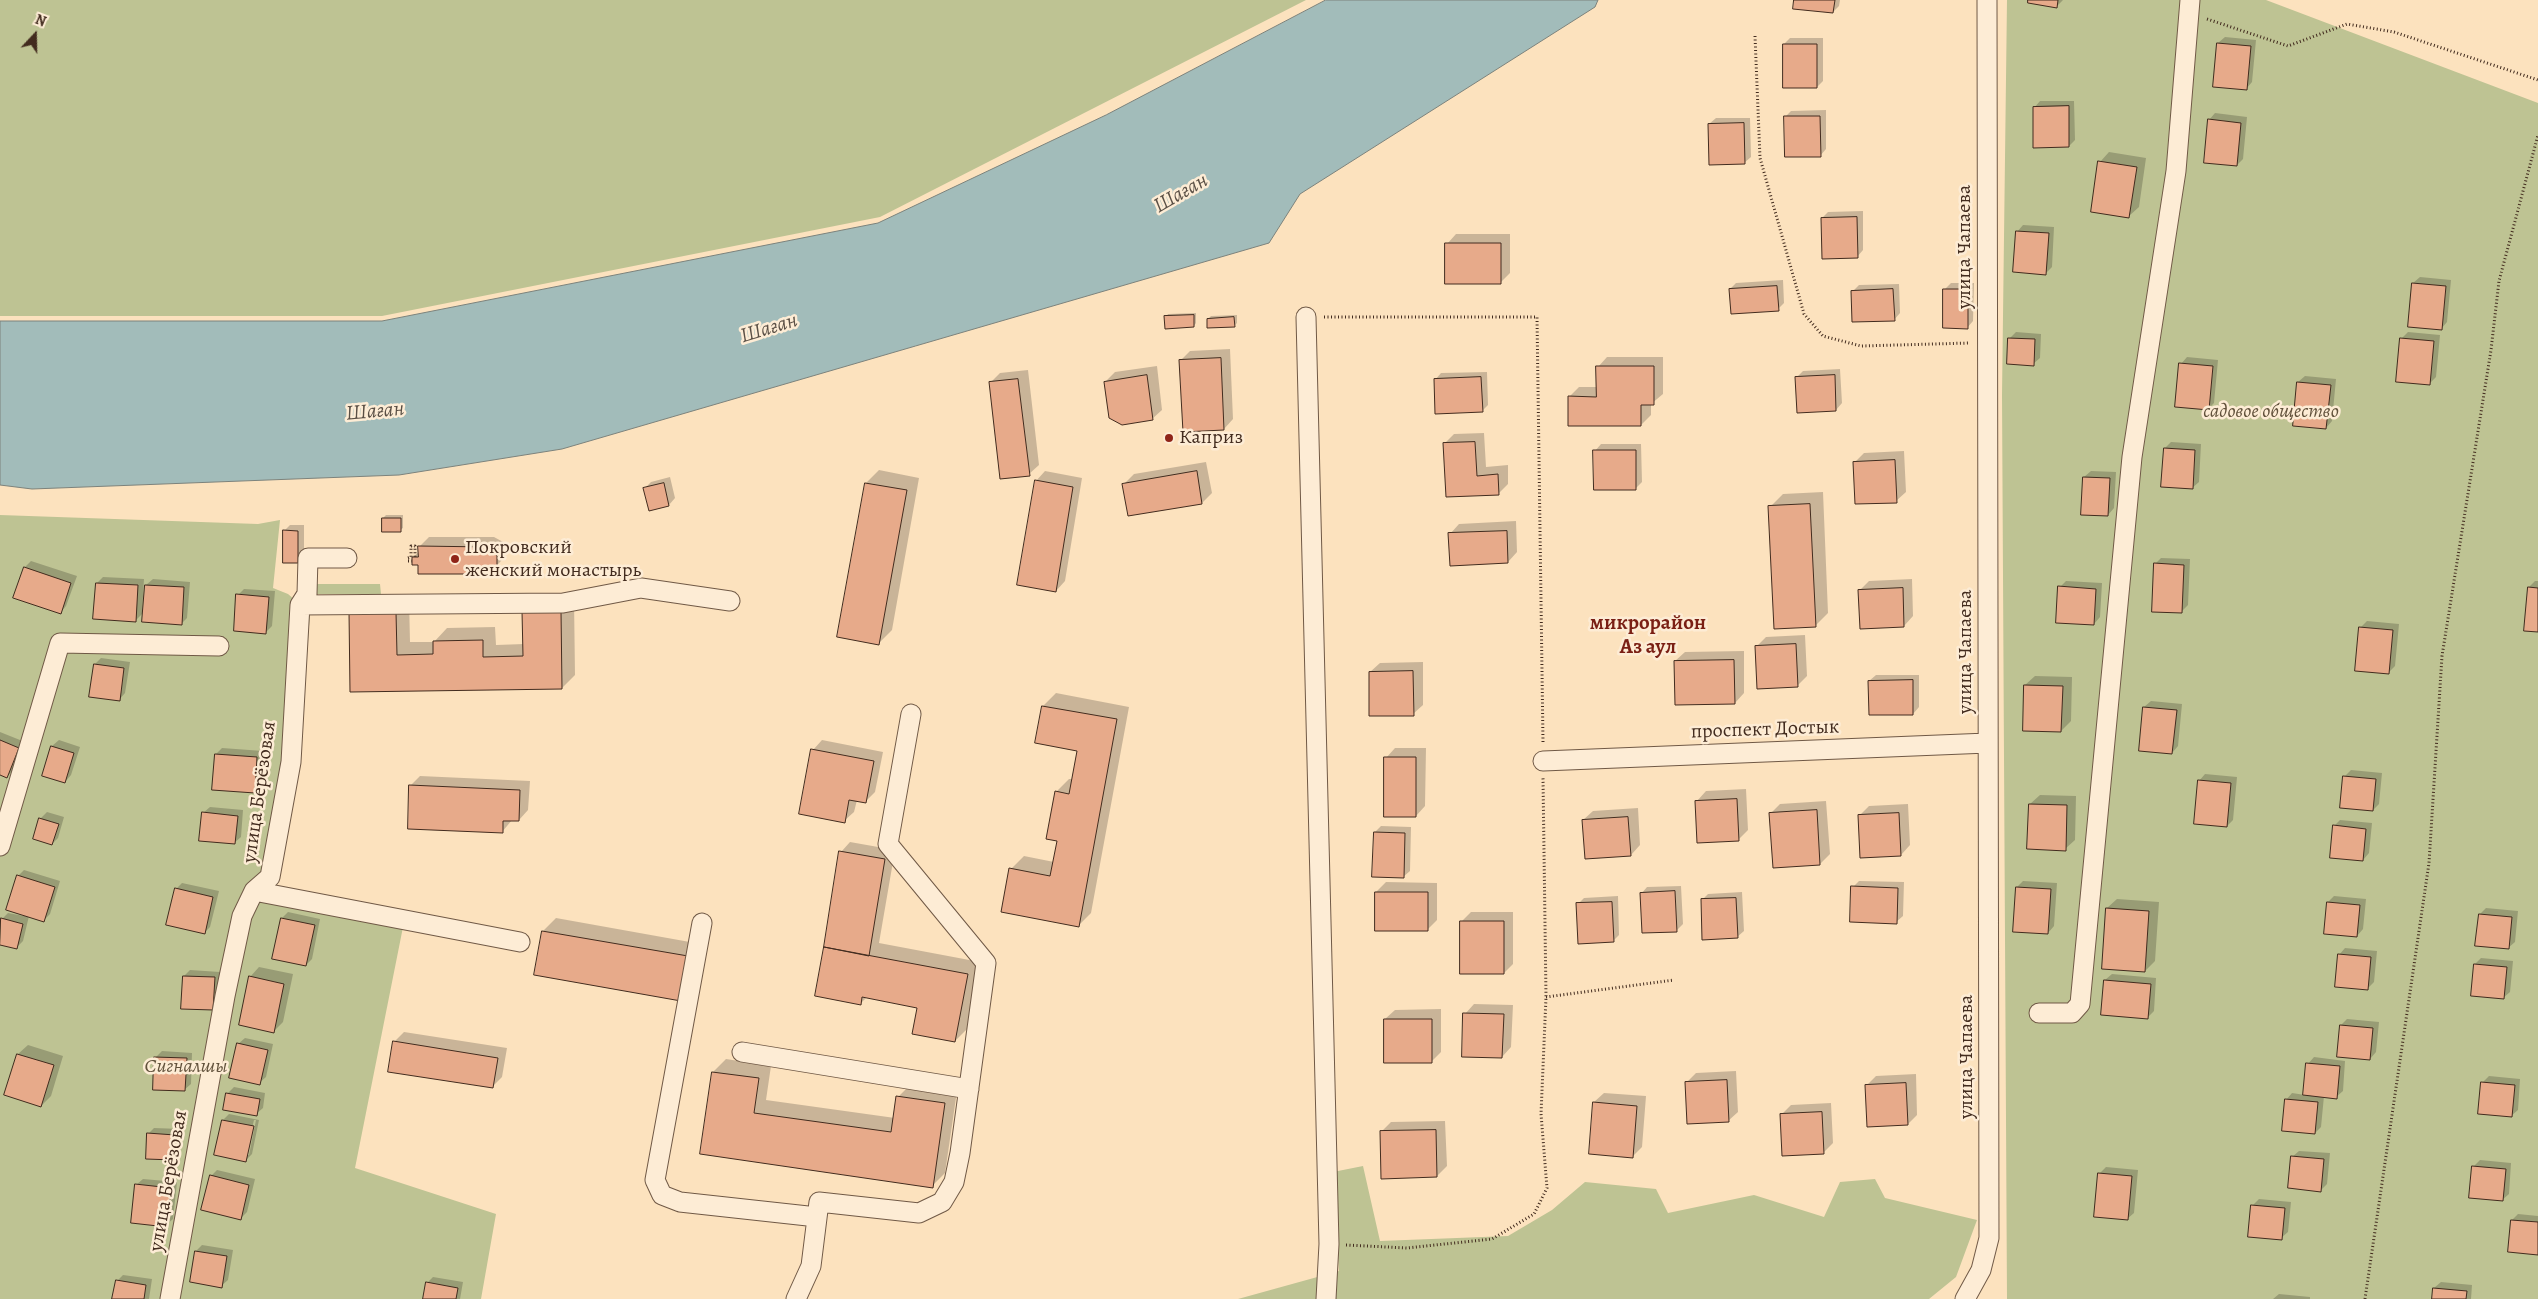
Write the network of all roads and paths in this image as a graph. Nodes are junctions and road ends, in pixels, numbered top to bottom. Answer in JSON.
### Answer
{"nodes":[{"id":1,"x":1987,"y":0,"type":"edge"},
{"id":2,"x":2189,"y":6,"type":"edge"},
{"id":3,"x":1755,"y":36,"type":"dead end"},
{"id":4,"x":2538,"y":80,"type":"edge"},
{"id":5,"x":2538,"y":135,"type":"edge"},
{"id":6,"x":1306,"y":317,"type":"joint"},
{"id":7,"x":1988,"y":341,"type":"junction"},
{"id":8,"x":415,"y":557,"type":"dead end"},
{"id":9,"x":347,"y":558,"type":"dead end"},
{"id":10,"x":409,"y":560,"type":"dead end"},
{"id":11,"x":730,"y":601,"type":"dead end"},
{"id":12,"x":300,"y":605,"type":"junction"},
{"id":13,"x":219,"y":646,"type":"dead end"},
{"id":14,"x":911,"y":714,"type":"dead end"},
{"id":15,"x":1988,"y":743,"type":"junction"},
{"id":16,"x":1543,"y":761,"type":"junction"},
{"id":17,"x":0,"y":846,"type":"edge"},
{"id":18,"x":254,"y":891,"type":"junction"},
{"id":19,"x":702,"y":923,"type":"dead end"},
{"id":20,"x":520,"y":942,"type":"dead end"},
{"id":21,"x":1674,"y":980,"type":"dead end"},
{"id":22,"x":1546,"y":997,"type":"junction"},
{"id":23,"x":2039,"y":1013,"type":"dead end"},
{"id":24,"x":742,"y":1052,"type":"dead end"},
{"id":25,"x":969,"y":1089,"type":"junction"},
{"id":26,"x":817,"y":1217,"type":"junction"},
{"id":27,"x":1328,"y":1244,"type":"junction"},
{"id":28,"x":170,"y":1299,"type":"edge"},
{"id":29,"x":796,"y":1299,"type":"edge"},
{"id":30,"x":1326,"y":1299,"type":"edge"},
{"id":31,"x":1965,"y":1299,"type":"edge"},
{"id":32,"x":2365,"y":1299,"type":"edge"}],
"edges":[{"from":1,"to":7,"type":"street","name":"улица Чапаева"},
{"from":2,"to":4,"type":"path"},
{"from":2,"to":23,"type":"street"},
{"from":3,"to":7,"type":"path"},
{"from":5,"to":32,"type":"path"},
{"from":6,"to":16,"type":"path"},
{"from":6,"to":27,"type":"street"},
{"from":7,"to":15,"type":"street","name":"улица Чапаева"},
{"from":8,"to":10,"type":"path"},
{"from":9,"to":12,"type":"street","name":"улица Берёзовая"},
{"from":11,"to":12,"type":"street"},
{"from":12,"to":18,"type":"street","name":"улица Берёзовая"},
{"from":13,"to":17,"type":"street"},
{"from":14,"to":25,"type":"street"},
{"from":15,"to":16,"type":"street","name":"проспект Достык"},
{"from":15,"to":31,"type":"street","name":"улица Чапаева"},
{"from":16,"to":22,"type":"path"},
{"from":18,"to":20,"type":"street"},
{"from":18,"to":28,"type":"street","name":"улица Берёзовая"},
{"from":19,"to":26,"type":"street"},
{"from":21,"to":22,"type":"path"},
{"from":22,"to":27,"type":"path"},
{"from":24,"to":25,"type":"street"},
{"from":25,"to":26,"type":"street"},
{"from":26,"to":29,"type":"street"},
{"from":27,"to":30,"type":"street"}]}
